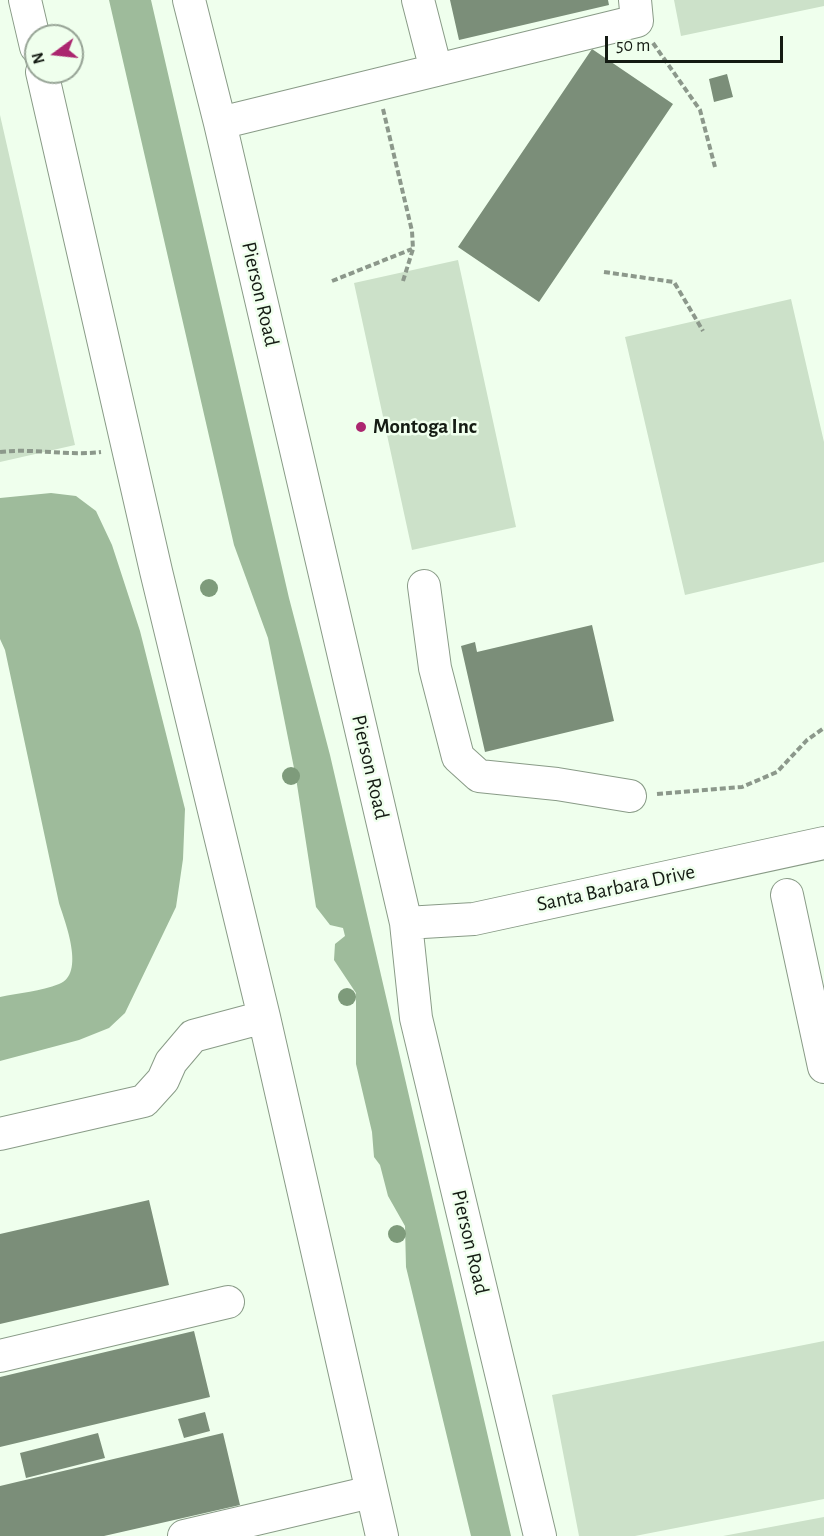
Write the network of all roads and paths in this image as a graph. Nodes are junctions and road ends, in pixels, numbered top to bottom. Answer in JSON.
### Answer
{"nodes":[{"id":1,"x":25,"y":0,"type":"edge"},
{"id":2,"x":189,"y":0,"type":"edge"},
{"id":3,"x":418,"y":0,"type":"edge"},
{"id":4,"x":636,"y":11,"type":"edge"},
{"id":5,"x":31,"y":24,"type":"edge"},
{"id":6,"x":436,"y":70,"type":"junction"},
{"id":7,"x":45,"y":84,"type":"edge"},
{"id":8,"x":376,"y":84,"type":"junction"},
{"id":9,"x":220,"y":123,"type":"junction"},
{"id":10,"x":714,"y":167,"type":"dead end"},
{"id":11,"x":412,"y":249,"type":"junction"},
{"id":12,"x":604,"y":272,"type":"dead end"},
{"id":13,"x":332,"y":281,"type":"dead end"},
{"id":14,"x":404,"y":281,"type":"dead end"},
{"id":15,"x":703,"y":331,"type":"dead end"},
{"id":16,"x":128,"y":449,"type":"junction"},
{"id":17,"x":0,"y":452,"type":"edge"},
{"id":18,"x":424,"y":586,"type":"dead end"},
{"id":19,"x":824,"y":728,"type":"edge"},
{"id":20,"x":630,"y":796,"type":"joint"},
{"id":21,"x":824,"y":843,"type":"edge"},
{"id":22,"x":787,"y":895,"type":"dead end"},
{"id":23,"x":406,"y":923,"type":"junction"},
{"id":24,"x":264,"y":1017,"type":"junction"},
{"id":25,"x":824,"y":1067,"type":"edge"},
{"id":26,"x":0,"y":1134,"type":"edge"},
{"id":27,"x":228,"y":1302,"type":"dead end"},
{"id":28,"x":0,"y":1356,"type":"edge"},
{"id":29,"x":371,"y":1492,"type":"junction"},
{"id":30,"x":184,"y":1536,"type":"edge"},
{"id":31,"x":382,"y":1536,"type":"edge"},
{"id":32,"x":540,"y":1536,"type":"edge"}],
"edges":[{"from":1,"to":5,"type":"street"},
{"from":2,"to":9,"type":"street","name":"Pierson Road"},
{"from":3,"to":6,"type":"street"},
{"from":4,"to":6,"type":"street"},
{"from":4,"to":10,"type":"path"},
{"from":6,"to":8,"type":"street"},
{"from":7,"to":16,"type":"street"},
{"from":8,"to":9,"type":"street"},
{"from":8,"to":11,"type":"path"},
{"from":9,"to":23,"type":"street","name":"Pierson Road"},
{"from":11,"to":13,"type":"path"},
{"from":11,"to":14,"type":"path"},
{"from":12,"to":15,"type":"path"},
{"from":16,"to":17,"type":"path"},
{"from":16,"to":24,"type":"street"},
{"from":18,"to":20,"type":"street"},
{"from":19,"to":20,"type":"path"},
{"from":21,"to":23,"type":"street","name":"Santa Barbara Drive"},
{"from":22,"to":25,"type":"street"},
{"from":23,"to":32,"type":"street","name":"Pierson Road"},
{"from":24,"to":26,"type":"street"},
{"from":24,"to":29,"type":"street"},
{"from":27,"to":28,"type":"street"},
{"from":29,"to":30,"type":"street"},
{"from":29,"to":31,"type":"street"}]}
